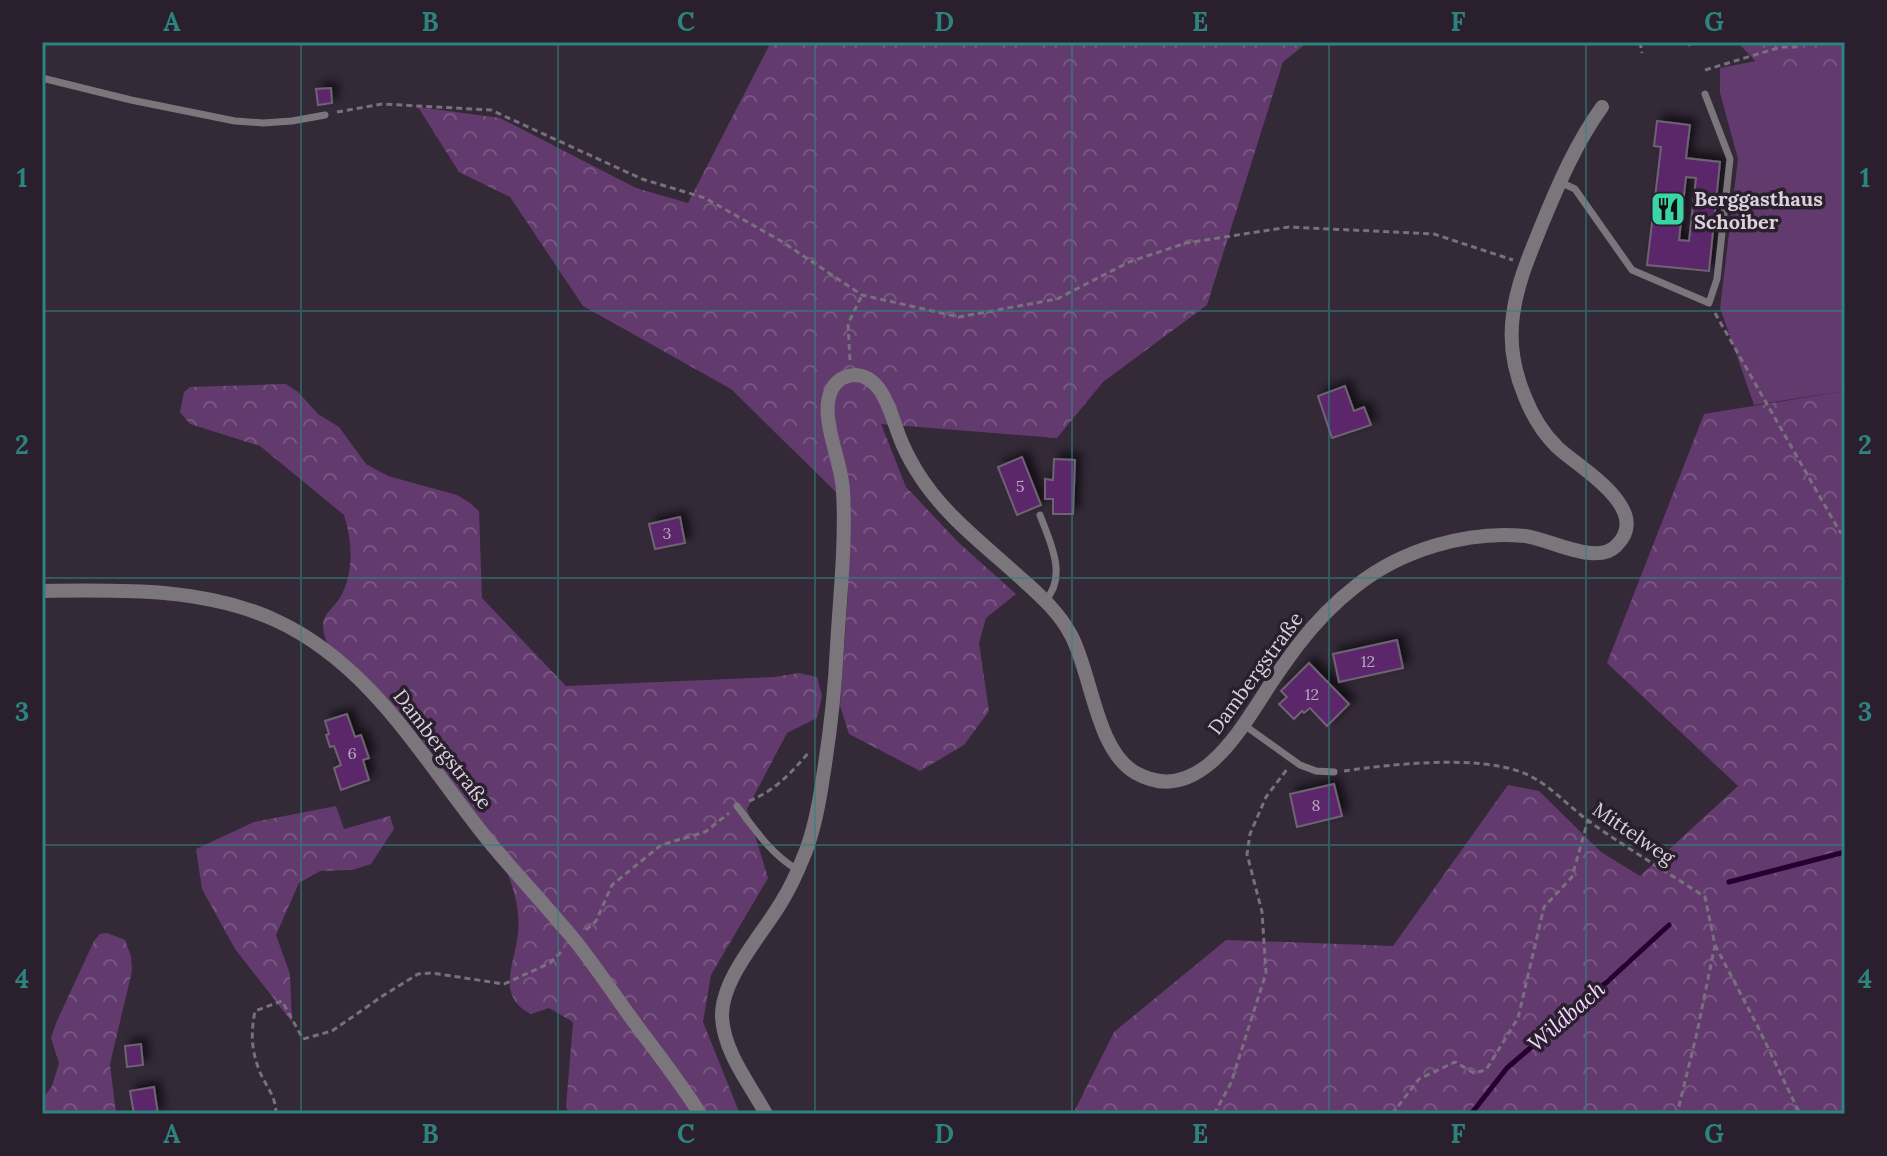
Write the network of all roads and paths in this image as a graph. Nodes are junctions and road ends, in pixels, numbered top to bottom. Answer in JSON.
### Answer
{"nodes":[{"id":1,"x":1640,"y":42,"type":"edge"},
{"id":2,"x":1696,"y":42,"type":"edge"},
{"id":3,"x":1806,"y":42,"type":"edge"},
{"id":4,"x":1688,"y":45,"type":"dead end"},
{"id":5,"x":1642,"y":53,"type":"dead end"},
{"id":6,"x":1705,"y":70,"type":"dead end"},
{"id":7,"x":42,"y":78,"type":"edge"},
{"id":8,"x":1705,"y":94,"type":"dead end"},
{"id":9,"x":1602,"y":107,"type":"dead end"},
{"id":10,"x":325,"y":115,"type":"joint"},
{"id":11,"x":1560,"y":182,"type":"junction"},
{"id":12,"x":1495,"y":254,"type":"dead end"},
{"id":13,"x":862,"y":295,"type":"junction"},
{"id":14,"x":1709,"y":303,"type":"junction"},
{"id":15,"x":851,"y":375,"type":"junction"},
{"id":16,"x":1040,"y":515,"type":"dead end"},
{"id":17,"x":1845,"y":534,"type":"edge"},
{"id":18,"x":42,"y":591,"type":"edge"},
{"id":19,"x":1045,"y":601,"type":"junction"},
{"id":20,"x":1244,"y":725,"type":"junction"},
{"id":21,"x":829,"y":742,"type":"junction"},
{"id":22,"x":1293,"y":761,"type":"junction"},
{"id":23,"x":1334,"y":772,"type":"joint"},
{"id":24,"x":737,"y":806,"type":"junction"},
{"id":25,"x":1588,"y":820,"type":"junction"},
{"id":26,"x":798,"y":870,"type":"junction"},
{"id":27,"x":574,"y":940,"type":"junction"},
{"id":28,"x":1715,"y":945,"type":"junction"},
{"id":29,"x":276,"y":1114,"type":"edge"},
{"id":30,"x":700,"y":1114,"type":"edge"},
{"id":31,"x":766,"y":1114,"type":"edge"},
{"id":32,"x":1214,"y":1114,"type":"edge"},
{"id":33,"x":1392,"y":1114,"type":"edge"},
{"id":34,"x":1677,"y":1114,"type":"edge"},
{"id":35,"x":1800,"y":1114,"type":"edge"}],
"edges":[{"from":1,"to":5,"type":"path"},
{"from":2,"to":4,"type":"path"},
{"from":3,"to":6,"type":"path"},
{"from":7,"to":10,"type":"lane"},
{"from":8,"to":14,"type":"lane"},
{"from":9,"to":11,"type":"street","name":"Dambergstraße"},
{"from":10,"to":13,"type":"path"},
{"from":11,"to":14,"type":"lane"},
{"from":11,"to":20,"type":"street","name":"Dambergstraße"},
{"from":12,"to":13,"type":"path"},
{"from":13,"to":15,"type":"path"},
{"from":14,"to":17,"type":"path"},
{"from":15,"to":19,"type":"street","name":"Dambergstraße"},
{"from":15,"to":21,"type":"street"},
{"from":16,"to":19,"type":"lane"},
{"from":18,"to":27,"type":"street","name":"Dambergstraße"},
{"from":19,"to":20,"type":"street","name":"Dambergstraße"},
{"from":20,"to":22,"type":"lane"},
{"from":21,"to":24,"type":"path"},
{"from":21,"to":26,"type":"street"},
{"from":22,"to":23,"type":"lane"},
{"from":22,"to":32,"type":"path"},
{"from":23,"to":25,"type":"path","name":"Mittelweg"},
{"from":24,"to":26,"type":"lane"},
{"from":24,"to":27,"type":"path"},
{"from":25,"to":28,"type":"path","name":"Mittelweg"},
{"from":25,"to":33,"type":"path"},
{"from":26,"to":31,"type":"street"},
{"from":27,"to":29,"type":"path"},
{"from":27,"to":30,"type":"street","name":"Dambergstraße"},
{"from":28,"to":34,"type":"path","name":"Mittelweg"},
{"from":28,"to":35,"type":"path"}]}
